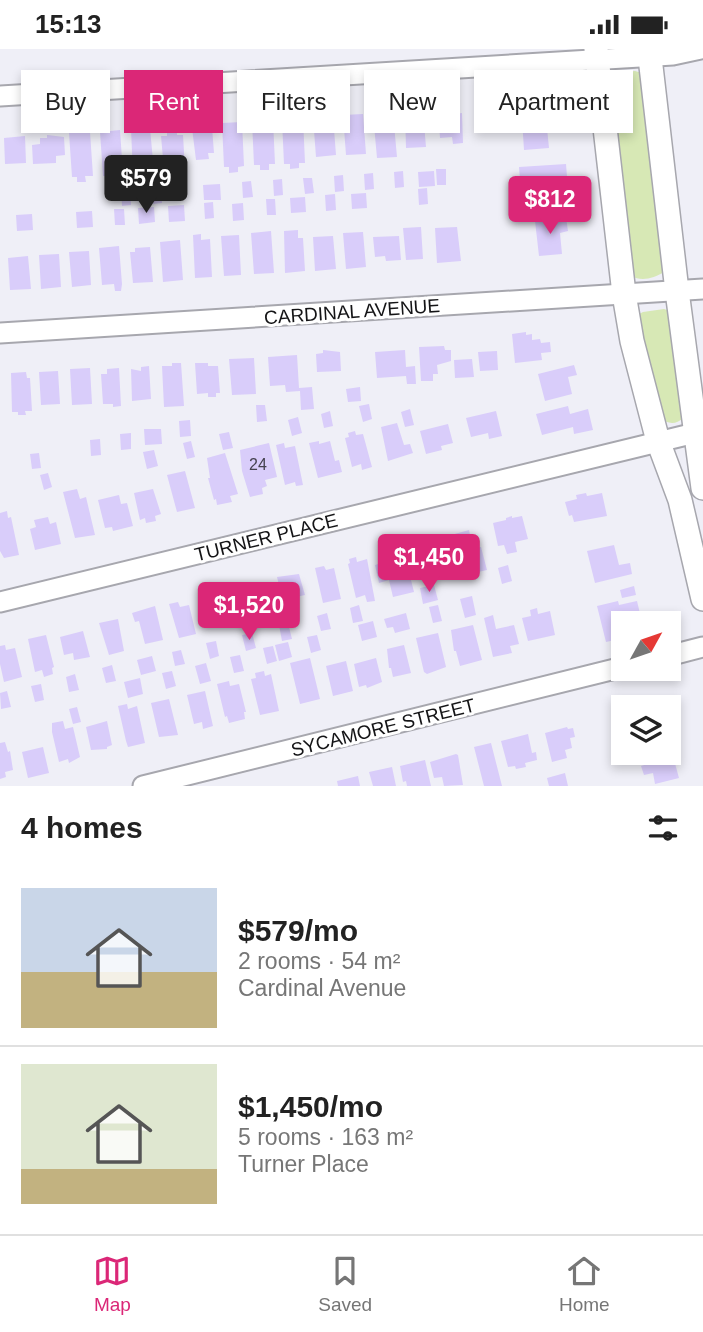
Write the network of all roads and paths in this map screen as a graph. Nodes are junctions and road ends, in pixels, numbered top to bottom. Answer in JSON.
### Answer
{"nodes":[{"id":1,"x":701,"y":49,"type":"edge"},
{"id":2,"x":649,"y":52,"type":"edge"},
{"id":3,"x":596,"y":54,"type":"edge"},
{"id":4,"x":0,"y":96,"type":"edge"},
{"id":5,"x":703,"y":289,"type":"edge"},
{"id":6,"x":677,"y":291,"type":"junction"},
{"id":7,"x":624,"y":294,"type":"junction"},
{"id":8,"x":0,"y":334,"type":"edge"},
{"id":9,"x":695,"y":433,"type":"junction"},
{"id":10,"x":658,"y":441,"type":"junction"},
{"id":11,"x":703,"y":488,"type":"edge"},
{"id":12,"x":696,"y":535,"type":"edge"},
{"id":13,"x":703,"y":599,"type":"edge"},
{"id":14,"x":0,"y":601,"type":"edge"},
{"id":15,"x":703,"y":647,"type":"edge"},
{"id":16,"x":681,"y":653,"type":"edge"},
{"id":17,"x":611,"y":670,"type":"edge"},
{"id":18,"x":143,"y":786,"type":"edge"}],
"edges":[{"from":1,"to":2,"type":"street"},
{"from":2,"to":3,"type":"street"},
{"from":2,"to":6,"type":"street"},
{"from":3,"to":4,"type":"street"},
{"from":3,"to":7,"type":"street"},
{"from":5,"to":6,"type":"street","name":"CARDINAL AVENUE"},
{"from":6,"to":7,"type":"street","name":"CARDINAL AVENUE"},
{"from":6,"to":9,"type":"street"},
{"from":7,"to":8,"type":"street","name":"CARDINAL AVENUE"},
{"from":7,"to":10,"type":"street"},
{"from":9,"to":10,"type":"street","name":"TURNER PLACE"},
{"from":9,"to":11,"type":"street"},
{"from":10,"to":12,"type":"street"},
{"from":10,"to":14,"type":"street","name":"TURNER PLACE"},
{"from":12,"to":13,"type":"street"},
{"from":15,"to":16,"type":"street"},
{"from":17,"to":18,"type":"street","name":"SYCAMORE STREET"}]}
